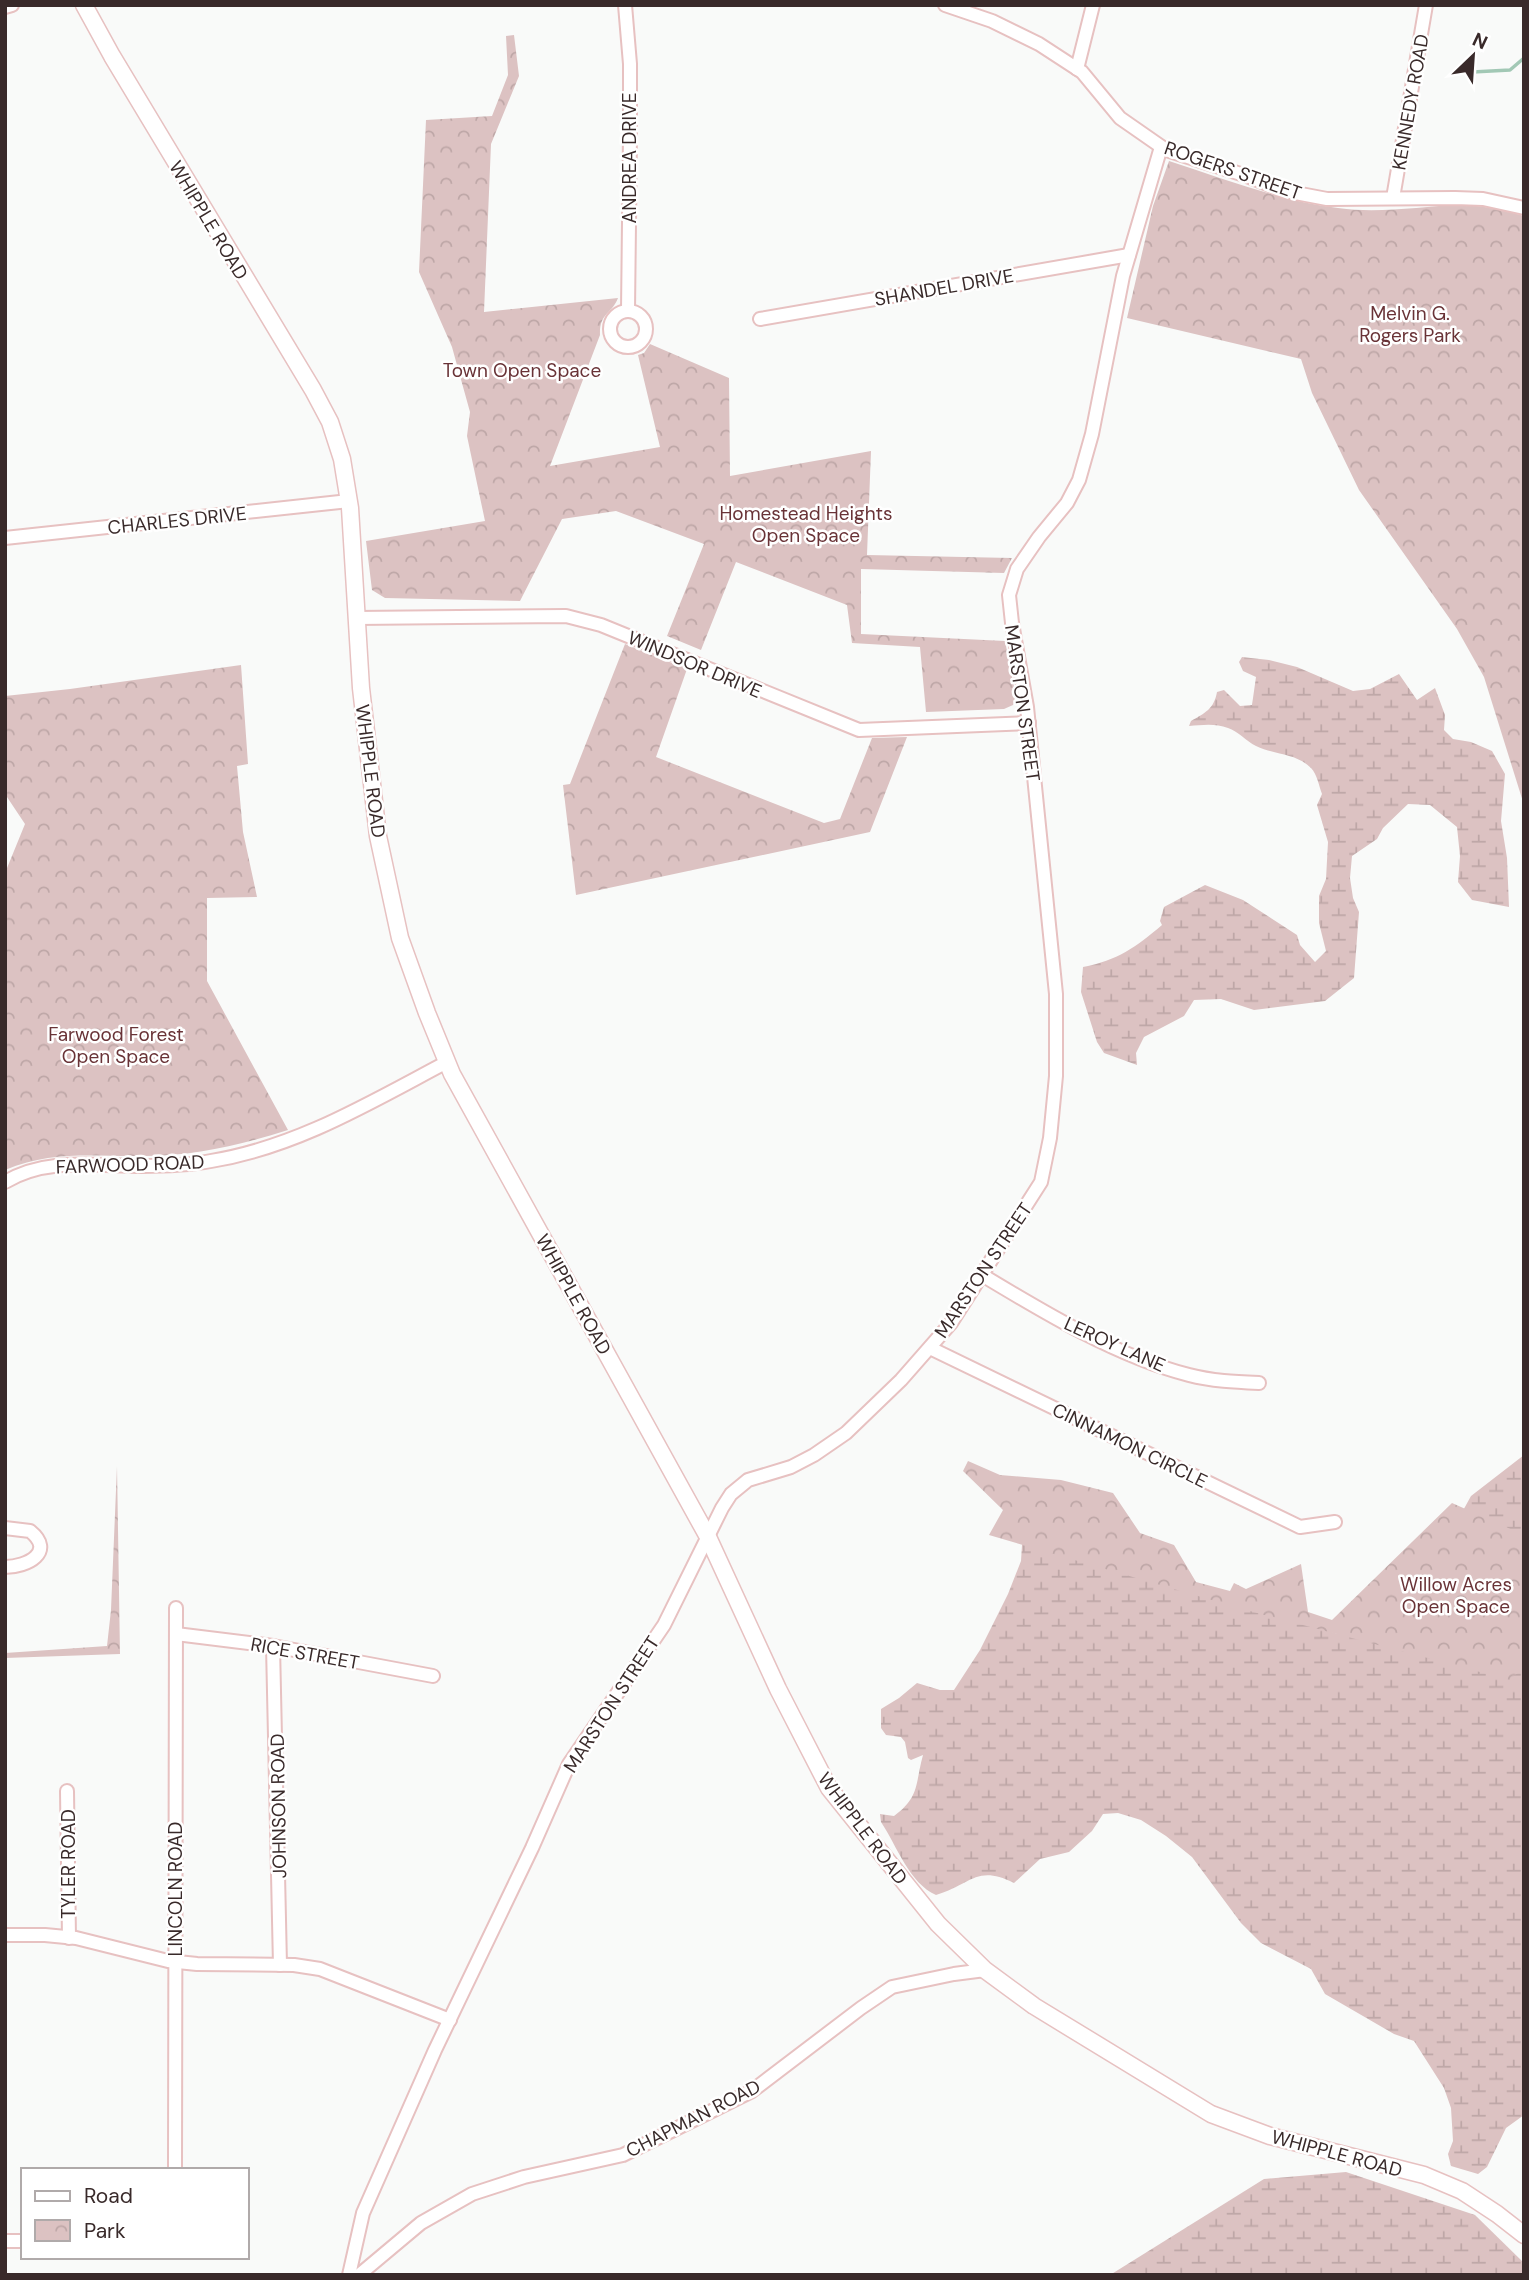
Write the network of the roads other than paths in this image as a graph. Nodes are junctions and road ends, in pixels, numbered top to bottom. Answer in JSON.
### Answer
{"nodes":[{"id":1,"x":12,"y":5,"type":"edge"},
{"id":2,"x":84,"y":5,"type":"edge"},
{"id":3,"x":625,"y":5,"type":"edge"},
{"id":4,"x":945,"y":5,"type":"edge"},
{"id":5,"x":1093,"y":5,"type":"edge"},
{"id":6,"x":1426,"y":5,"type":"edge"},
{"id":7,"x":5,"y":7,"type":"edge"},
{"id":8,"x":1077,"y":69,"type":"junction"},
{"id":9,"x":1161,"y":147,"type":"junction"},
{"id":10,"x":1393,"y":198,"type":"junction"},
{"id":11,"x":1524,"y":208,"type":"edge"},
{"id":12,"x":1129,"y":255,"type":"junction"},
{"id":13,"x":628,"y":311,"type":"dead end"},
{"id":14,"x":760,"y":319,"type":"dead end"},
{"id":15,"x":349,"y":501,"type":"junction"},
{"id":16,"x":5,"y":538,"type":"edge"},
{"id":17,"x":356,"y":618,"type":"junction"},
{"id":18,"x":1029,"y":723,"type":"junction"},
{"id":19,"x":447,"y":1062,"type":"junction"},
{"id":20,"x":5,"y":1182,"type":"edge"},
{"id":21,"x":982,"y":1275,"type":"junction"},
{"id":22,"x":930,"y":1348,"type":"junction"},
{"id":23,"x":1259,"y":1384,"type":"dead end"},
{"id":24,"x":1335,"y":1522,"type":"dead end"},
{"id":25,"x":5,"y":1528,"type":"edge"},
{"id":26,"x":708,"y":1536,"type":"junction"},
{"id":27,"x":5,"y":1567,"type":"edge"},
{"id":28,"x":176,"y":1608,"type":"dead end"},
{"id":29,"x":176,"y":1634,"type":"junction"},
{"id":30,"x":273,"y":1646,"type":"junction"},
{"id":31,"x":433,"y":1676,"type":"dead end"},
{"id":32,"x":67,"y":1791,"type":"dead end"},
{"id":33,"x":5,"y":1935,"type":"edge"},
{"id":34,"x":69,"y":1938,"type":"junction"},
{"id":35,"x":175,"y":1962,"type":"junction"},
{"id":36,"x":280,"y":1965,"type":"junction"},
{"id":37,"x":985,"y":1970,"type":"junction"},
{"id":38,"x":450,"y":2020,"type":"junction"},
{"id":39,"x":175,"y":2168,"type":"edge"},
{"id":40,"x":1521,"y":2228,"type":"edge"},
{"id":41,"x":349,"y":2275,"type":"edge"},
{"id":42,"x":359,"y":2275,"type":"edge"}],
"edges":[{"from":1,"to":7,"type":"street"},
{"from":2,"to":15,"type":"main road","name":"WHIPPLE ROAD"},
{"from":3,"to":13,"type":"street","name":"ANDREA DRIVE"},
{"from":4,"to":8,"type":"street","name":"ROGERS STREET"},
{"from":5,"to":8,"type":"street"},
{"from":6,"to":10,"type":"street","name":"KENNEDY ROAD"},
{"from":8,"to":9,"type":"street","name":"ROGERS STREET"},
{"from":9,"to":10,"type":"street","name":"ROGERS STREET"},
{"from":9,"to":12,"type":"street","name":"MARSTON STREET"},
{"from":10,"to":11,"type":"street","name":"ROGERS STREET"},
{"from":12,"to":14,"type":"street","name":"SHANDEL DRIVE"},
{"from":12,"to":18,"type":"street","name":"MARSTON STREET"},
{"from":15,"to":16,"type":"street","name":"CHARLES DRIVE"},
{"from":15,"to":17,"type":"main road","name":"WHIPPLE ROAD"},
{"from":17,"to":18,"type":"street","name":"WINDSOR DRIVE"},
{"from":17,"to":19,"type":"main road","name":"WHIPPLE ROAD"},
{"from":18,"to":21,"type":"street","name":"MARSTON STREET"},
{"from":19,"to":20,"type":"street","name":"FARWOOD ROAD"},
{"from":19,"to":26,"type":"main road","name":"WHIPPLE ROAD"},
{"from":21,"to":22,"type":"street","name":"MARSTON STREET"},
{"from":21,"to":23,"type":"street","name":"LEROY LANE"},
{"from":22,"to":24,"type":"street","name":"CINNAMON CIRCLE"},
{"from":22,"to":26,"type":"street","name":"MARSTON STREET"},
{"from":25,"to":27,"type":"street"},
{"from":26,"to":37,"type":"main road","name":"WHIPPLE ROAD"},
{"from":26,"to":38,"type":"street","name":"MARSTON STREET"},
{"from":28,"to":29,"type":"street","name":"LINCOLN ROAD"},
{"from":29,"to":30,"type":"street","name":"RICE STREET"},
{"from":29,"to":35,"type":"street","name":"LINCOLN ROAD"},
{"from":30,"to":31,"type":"street","name":"RICE STREET"},
{"from":30,"to":36,"type":"street","name":"JOHNSON ROAD"},
{"from":32,"to":34,"type":"street","name":"TYLER ROAD"},
{"from":33,"to":34,"type":"street"},
{"from":34,"to":35,"type":"street"},
{"from":35,"to":36,"type":"street"},
{"from":35,"to":39,"type":"street","name":"LINCOLN ROAD"},
{"from":36,"to":38,"type":"street"},
{"from":37,"to":40,"type":"main road","name":"WHIPPLE ROAD"},
{"from":37,"to":42,"type":"street","name":"CHAPMAN ROAD"},
{"from":38,"to":41,"type":"street","name":"MARSTON STREET"}]}
